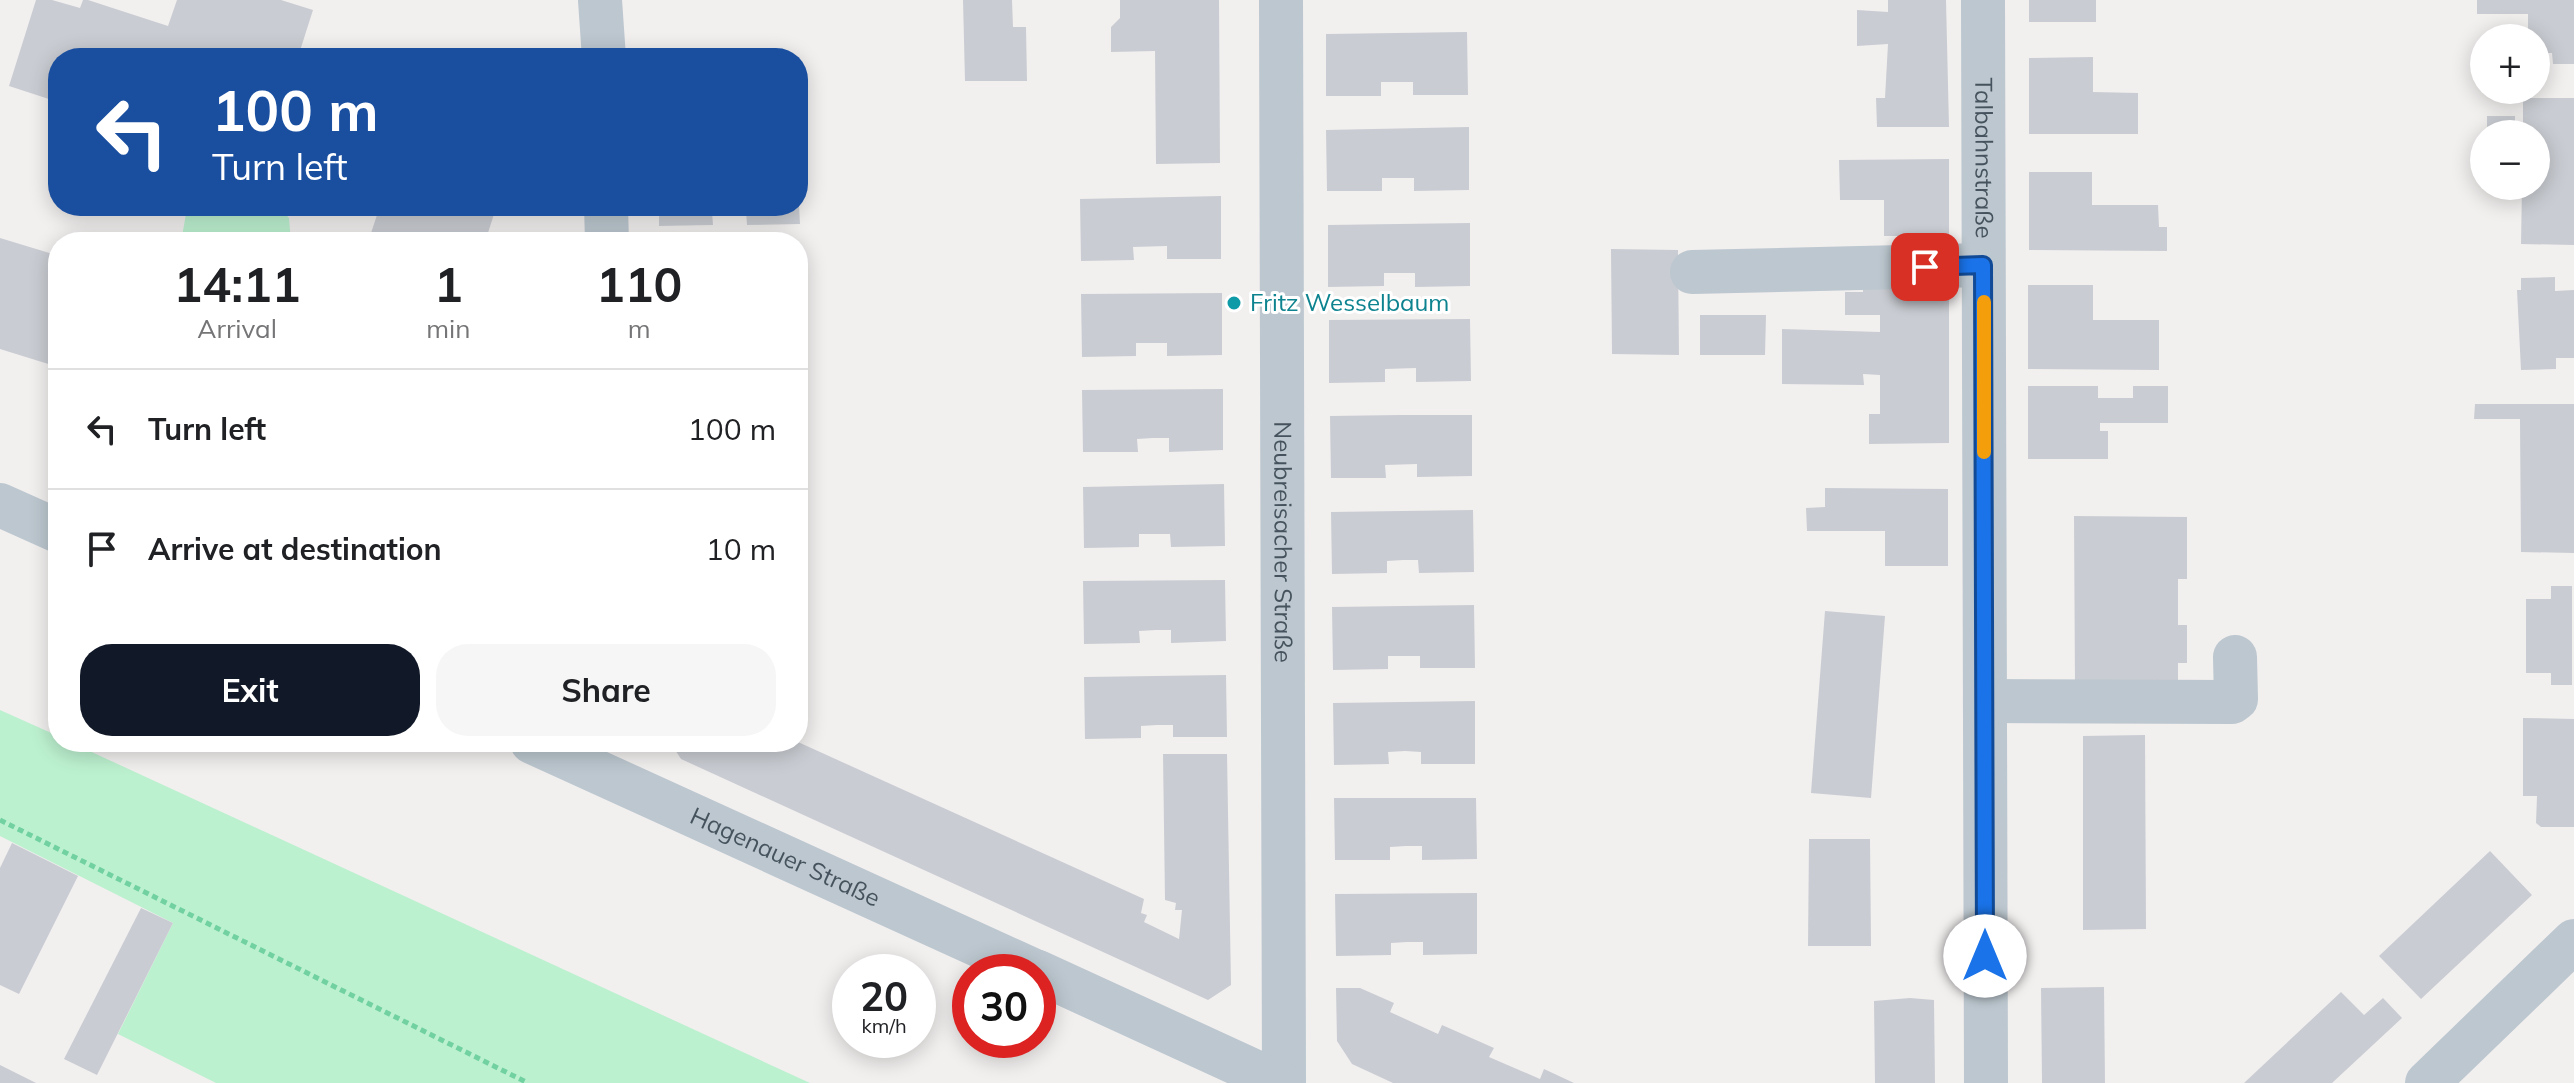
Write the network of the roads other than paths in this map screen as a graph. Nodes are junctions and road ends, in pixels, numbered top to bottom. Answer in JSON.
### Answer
{"nodes":[{"id":1,"x":600,"y":0,"type":"edge"},
{"id":2,"x":1281,"y":0,"type":"edge"},
{"id":3,"x":1983,"y":0,"type":"edge"},
{"id":4,"x":603,"y":48,"type":"edge"},
{"id":5,"x":1983,"y":265,"type":"junction"},
{"id":6,"x":1692,"y":272,"type":"dead end"},
{"id":7,"x":0,"y":505,"type":"edge"},
{"id":8,"x":48,"y":527,"type":"edge"},
{"id":9,"x":2235,"y":657,"type":"dead end"},
{"id":10,"x":1985,"y":701,"type":"junction"},
{"id":11,"x":600,"y":756,"type":"edge"},
{"id":12,"x":2574,"y":941,"type":"edge"},
{"id":13,"x":1002,"y":954,"type":"edge"},
{"id":14,"x":1056,"y":980,"type":"edge"},
{"id":15,"x":1282,"y":1083,"type":"edge"},
{"id":16,"x":1986,"y":1083,"type":"edge"},
{"id":17,"x":2427,"y":1083,"type":"edge"}],
"edges":[{"from":1,"to":4,"type":"street"},
{"from":2,"to":15,"type":"street","name":"Neubreisacher Straße"},
{"from":3,"to":5,"type":"street","name":"Talbahnstraße"},
{"from":5,"to":6,"type":"street"},
{"from":5,"to":10,"type":"street","name":"Talbahnstraße"},
{"from":7,"to":8,"type":"street"},
{"from":9,"to":10,"type":"street"},
{"from":10,"to":16,"type":"street","name":"Talbahnstraße"},
{"from":11,"to":13,"type":"street","name":"Hagenauer Straße"},
{"from":12,"to":17,"type":"street"},
{"from":14,"to":15,"type":"street","name":"Hagenauer Straße"}]}
